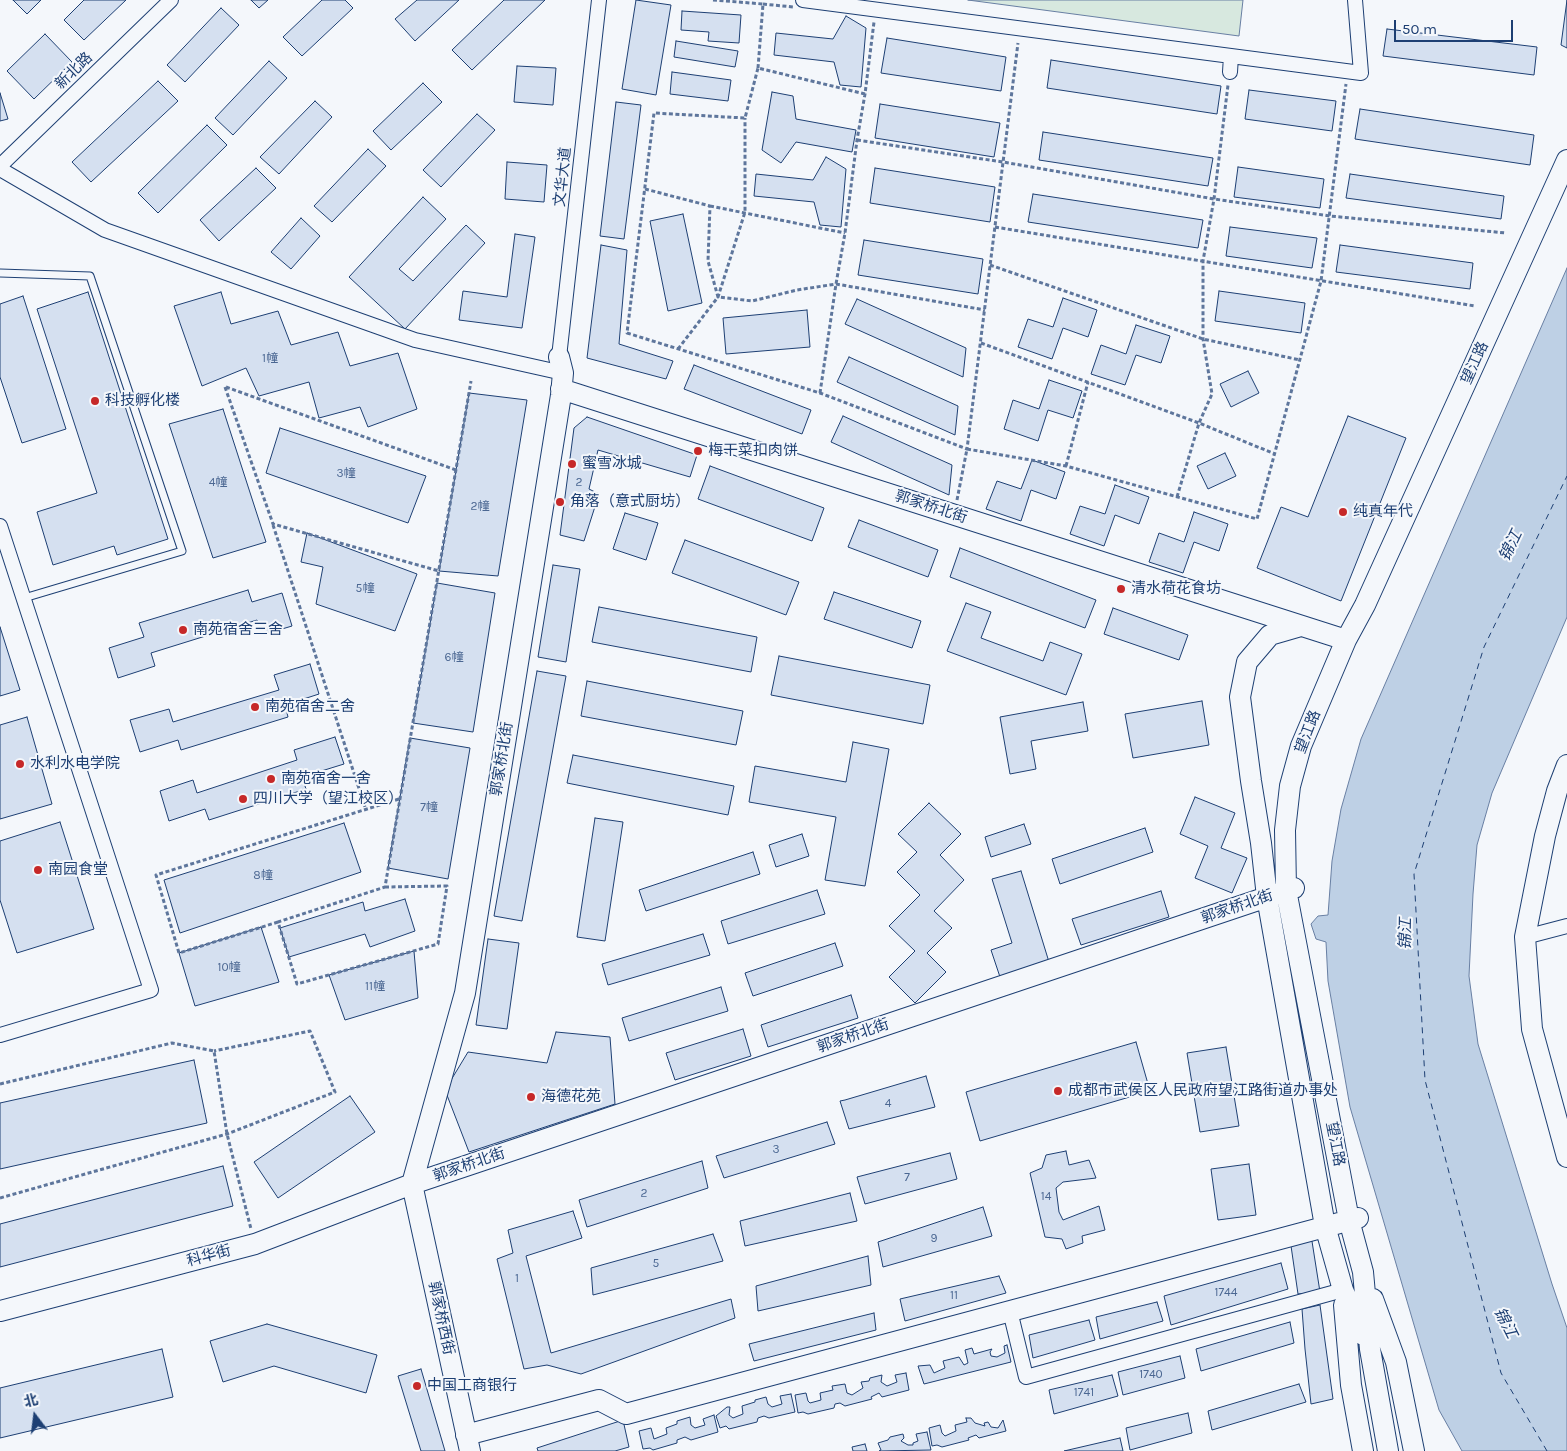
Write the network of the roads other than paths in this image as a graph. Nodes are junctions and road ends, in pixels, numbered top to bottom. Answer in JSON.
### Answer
{"nodes":[{"id":1,"x":171,"y":0,"type":"edge"},
{"id":2,"x":599,"y":0,"type":"edge"},
{"id":3,"x":803,"y":0,"type":"edge"},
{"id":4,"x":1355,"y":0,"type":"edge"},
{"id":5,"x":1231,"y":56,"type":"junction"},
{"id":6,"x":1230,"y":72,"type":"road end"},
{"id":7,"x":1567,"y":160,"type":"edge"},
{"id":8,"x":0,"y":167,"type":"edge"},
{"id":9,"x":0,"y":273,"type":"edge"},
{"id":10,"x":561,"y":373,"type":"junction"},
{"id":11,"x":0,"y":526,"type":"edge"},
{"id":12,"x":24,"y":598,"type":"junction"},
{"id":13,"x":1301,"y":626,"type":"junction"},
{"id":14,"x":1346,"y":640,"type":"junction"},
{"id":15,"x":1567,"y":765,"type":"edge"},
{"id":16,"x":1290,"y":889,"type":"junction"},
{"id":17,"x":1267,"y":898,"type":"junction"},
{"id":18,"x":1567,"y":926,"type":"edge"},
{"id":19,"x":1525,"y":936,"type":"junction"},
{"id":20,"x":0,"y":1035,"type":"edge"},
{"id":21,"x":1567,"y":1157,"type":"edge"},
{"id":22,"x":412,"y":1184,"type":"junction"},
{"id":23,"x":1354,"y":1219,"type":"junction"},
{"id":24,"x":1325,"y":1226,"type":"junction"},
{"id":25,"x":1363,"y":1272,"type":"junction"},
{"id":26,"x":1343,"y":1290,"type":"junction"},
{"id":27,"x":0,"y":1311,"type":"edge"},
{"id":28,"x":1010,"y":1311,"type":"junction"},
{"id":29,"x":1370,"y":1349,"type":"junction"},
{"id":30,"x":468,"y":1443,"type":"edge"},
{"id":31,"x":1363,"y":1451,"type":"edge"},
{"id":32,"x":1388,"y":1451,"type":"edge"},
{"id":33,"x":1414,"y":1451,"type":"edge"}],
"edges":[{"from":1,"to":8,"type":"street","name":"新北路"},
{"from":2,"to":10,"type":"street","name":"文华大道"},
{"from":3,"to":5,"type":"street"},
{"from":4,"to":5,"type":"street"},
{"from":5,"to":6,"type":"street"},
{"from":7,"to":14,"type":"street","name":"望江路"},
{"from":8,"to":10,"type":"street"},
{"from":9,"to":12,"type":"lane"},
{"from":10,"to":13,"type":"street","name":"郭家桥北街"},
{"from":10,"to":22,"type":"street","name":"郭家桥北街"},
{"from":11,"to":12,"type":"street"},
{"from":12,"to":20,"type":"street"},
{"from":13,"to":14,"type":"street","name":"郭家桥北街"},
{"from":13,"to":17,"type":"street","name":"望江路"},
{"from":14,"to":16,"type":"street","name":"望江路"},
{"from":15,"to":19,"type":"street"},
{"from":16,"to":17,"type":"street","name":"郭家桥北街"},
{"from":16,"to":23,"type":"street","name":"望江路"},
{"from":17,"to":22,"type":"street","name":"郭家桥北街"},
{"from":17,"to":24,"type":"street","name":"望江路"},
{"from":18,"to":19,"type":"street"},
{"from":19,"to":21,"type":"street"},
{"from":22,"to":27,"type":"street","name":"科华街"},
{"from":22,"to":30,"type":"street","name":"郭家桥西街"},
{"from":23,"to":24,"type":"street"},
{"from":23,"to":25,"type":"street","name":"望江路"},
{"from":24,"to":26,"type":"street","name":"望江路"},
{"from":24,"to":28,"type":"street"},
{"from":25,"to":29,"type":"street","name":"望江路"},
{"from":25,"to":33,"type":"street"},
{"from":26,"to":28,"type":"street"},
{"from":26,"to":29,"type":"street","name":"望江路"},
{"from":26,"to":31,"type":"street"},
{"from":28,"to":30,"type":"street"},
{"from":29,"to":32,"type":"street","name":"望江路"}]}
